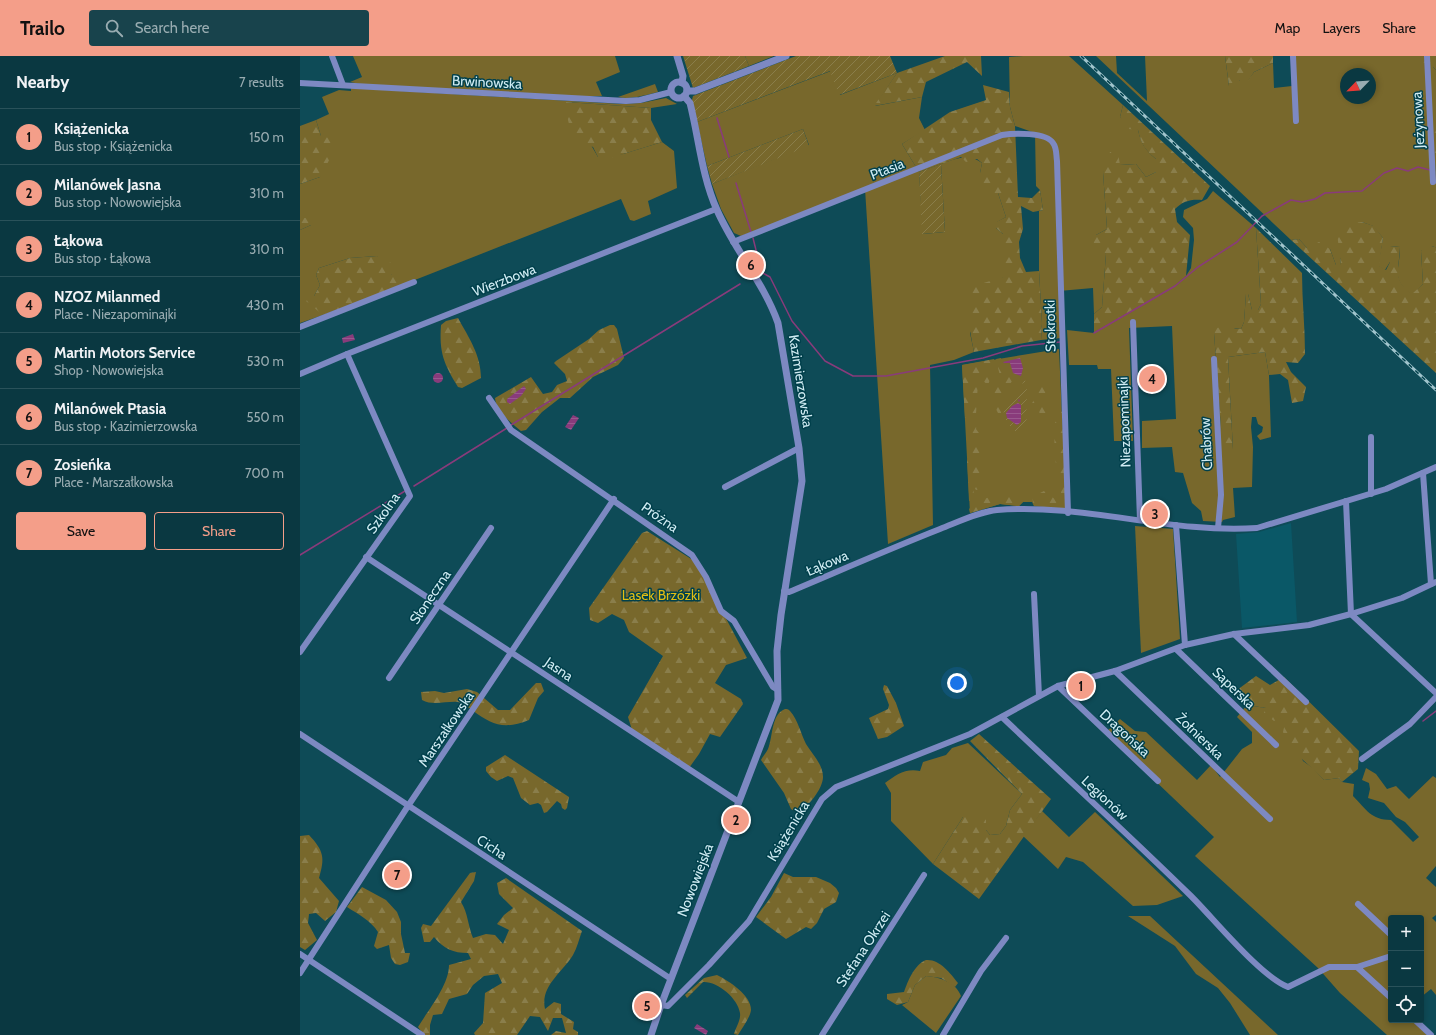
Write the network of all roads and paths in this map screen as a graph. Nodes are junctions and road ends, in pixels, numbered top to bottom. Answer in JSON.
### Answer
{"nodes":[{"id":1,"x":332,"y":56,"type":"edge"},
{"id":2,"x":677,"y":56,"type":"edge"},
{"id":3,"x":786,"y":56,"type":"edge"},
{"id":4,"x":1293,"y":56,"type":"edge"},
{"id":5,"x":1427,"y":56,"type":"edge"},
{"id":6,"x":300,"y":83,"type":"edge"},
{"id":7,"x":682,"y":83,"type":"junction"},
{"id":8,"x":343,"y":85,"type":"junction"},
{"id":9,"x":671,"y":92,"type":"junction"},
{"id":10,"x":686,"y":93,"type":"junction"},
{"id":11,"x":1296,"y":121,"type":"dead end"},
{"id":12,"x":1052,"y":141,"type":"joint"},
{"id":13,"x":1433,"y":182,"type":"dead end"},
{"id":14,"x":716,"y":210,"type":"junction"},
{"id":15,"x":733,"y":242,"type":"junction"},
{"id":16,"x":414,"y":282,"type":"dead end"},
{"id":17,"x":1133,"y":322,"type":"dead end"},
{"id":18,"x":300,"y":327,"type":"edge"},
{"id":19,"x":347,"y":354,"type":"junction"},
{"id":20,"x":1214,"y":359,"type":"dead end"},
{"id":21,"x":300,"y":374,"type":"edge"},
{"id":22,"x":488,"y":398,"type":"dead end"},
{"id":23,"x":1371,"y":437,"type":"dead end"},
{"id":24,"x":799,"y":448,"type":"junction"},
{"id":25,"x":1436,"y":467,"type":"edge"},
{"id":26,"x":1423,"y":473,"type":"junction"},
{"id":27,"x":725,"y":487,"type":"dead end"},
{"id":28,"x":1371,"y":494,"type":"junction"},
{"id":29,"x":614,"y":500,"type":"junction"},
{"id":30,"x":1346,"y":501,"type":"junction"},
{"id":31,"x":1068,"y":513,"type":"junction"},
{"id":32,"x":1140,"y":520,"type":"junction"},
{"id":33,"x":1176,"y":525,"type":"junction"},
{"id":34,"x":490,"y":528,"type":"dead end"},
{"id":35,"x":1218,"y":528,"type":"junction"},
{"id":36,"x":366,"y":557,"type":"junction"},
{"id":37,"x":1434,"y":583,"type":"edge"},
{"id":38,"x":784,"y":591,"type":"junction"},
{"id":39,"x":1034,"y":594,"type":"dead end"},
{"id":40,"x":440,"y":605,"type":"junction"},
{"id":41,"x":1351,"y":614,"type":"junction"},
{"id":42,"x":1234,"y":634,"type":"junction"},
{"id":43,"x":1185,"y":645,"type":"junction"},
{"id":44,"x":1176,"y":649,"type":"junction"},
{"id":45,"x":300,"y":652,"type":"edge"},
{"id":46,"x":512,"y":652,"type":"junction"},
{"id":47,"x":1115,"y":671,"type":"junction"},
{"id":48,"x":390,"y":678,"type":"dead end"},
{"id":49,"x":1058,"y":686,"type":"junction"},
{"id":50,"x":778,"y":690,"type":"junction"},
{"id":51,"x":1436,"y":693,"type":"edge"},
{"id":52,"x":1039,"y":696,"type":"junction"},
{"id":53,"x":1436,"y":697,"type":"edge"},
{"id":54,"x":1306,"y":702,"type":"dead end"},
{"id":55,"x":1002,"y":717,"type":"junction"},
{"id":56,"x":300,"y":734,"type":"edge"},
{"id":57,"x":1276,"y":745,"type":"dead end"},
{"id":58,"x":1362,"y":759,"type":"dead end"},
{"id":59,"x":1158,"y":781,"type":"dead end"},
{"id":60,"x":739,"y":802,"type":"junction"},
{"id":61,"x":408,"y":806,"type":"junction"},
{"id":62,"x":1270,"y":819,"type":"dead end"},
{"id":63,"x":924,"y":875,"type":"dead end"},
{"id":64,"x":1358,"y":904,"type":"dead end"},
{"id":65,"x":1388,"y":933,"type":"edge"},
{"id":66,"x":1006,"y":938,"type":"dead end"},
{"id":67,"x":300,"y":954,"type":"edge"},
{"id":68,"x":1388,"y":957,"type":"edge"},
{"id":69,"x":309,"y":960,"type":"junction"},
{"id":70,"x":1357,"y":967,"type":"junction"},
{"id":71,"x":300,"y":973,"type":"edge"},
{"id":72,"x":671,"y":979,"type":"junction"},
{"id":73,"x":1388,"y":995,"type":"edge"},
{"id":74,"x":661,"y":1005,"type":"junction"},
{"id":75,"x":1418,"y":1023,"type":"edge"},
{"id":76,"x":422,"y":1035,"type":"edge"},
{"id":77,"x":651,"y":1035,"type":"edge"},
{"id":78,"x":822,"y":1035,"type":"edge"},
{"id":79,"x":943,"y":1035,"type":"edge"},
{"id":80,"x":1432,"y":1035,"type":"edge"}],
"edges":[{"from":1,"to":8,"type":"street"},
{"from":2,"to":7,"type":"street"},
{"from":3,"to":10,"type":"street"},
{"from":4,"to":11,"type":"street"},
{"from":5,"to":13,"type":"street","name":"Jeżynowa"},
{"from":6,"to":8,"type":"street","name":"Brwinowska"},
{"from":7,"to":9,"type":"street"},
{"from":7,"to":10,"type":"street"},
{"from":8,"to":9,"type":"street","name":"Brwinowska"},
{"from":9,"to":10,"type":"street"},
{"from":10,"to":14,"type":"street","name":"Kazimierzowska"},
{"from":12,"to":15,"type":"street","name":"Ptasia"},
{"from":12,"to":31,"type":"street","name":"Stokrotki"},
{"from":14,"to":15,"type":"street","name":"Kazimierzowska"},
{"from":14,"to":19,"type":"street","name":"Wierzbowa"},
{"from":15,"to":24,"type":"street","name":"Kazimierzowska"},
{"from":16,"to":18,"type":"street"},
{"from":17,"to":32,"type":"street","name":"Niezapominajki"},
{"from":19,"to":21,"type":"street","name":"Wierzbowa"},
{"from":19,"to":36,"type":"street","name":"Szkolna"},
{"from":20,"to":35,"type":"street","name":"Chabrów"},
{"from":22,"to":29,"type":"street","name":"Próżna"},
{"from":23,"to":28,"type":"street"},
{"from":24,"to":27,"type":"street"},
{"from":24,"to":38,"type":"street","name":"Kazimierzowska"},
{"from":25,"to":26,"type":"street","name":"Łąkowa"},
{"from":26,"to":28,"type":"street","name":"Łąkowa"},
{"from":26,"to":37,"type":"street"},
{"from":28,"to":30,"type":"street","name":"Łąkowa"},
{"from":29,"to":46,"type":"street","name":"Marszałkowska"},
{"from":29,"to":50,"type":"street","name":"Próżna"},
{"from":30,"to":35,"type":"street","name":"Łąkowa"},
{"from":30,"to":41,"type":"street"},
{"from":31,"to":32,"type":"street","name":"Łąkowa"},
{"from":31,"to":38,"type":"street","name":"Łąkowa"},
{"from":32,"to":33,"type":"street","name":"Łąkowa"},
{"from":33,"to":35,"type":"street","name":"Łąkowa"},
{"from":33,"to":43,"type":"street"},
{"from":34,"to":40,"type":"street","name":"Słoneczna"},
{"from":36,"to":40,"type":"street","name":"Jasna"},
{"from":36,"to":45,"type":"street","name":"Szkolna"},
{"from":37,"to":41,"type":"street","name":"Książenicka"},
{"from":38,"to":50,"type":"street","name":"Kazimierzowska"},
{"from":39,"to":52,"type":"street"},
{"from":40,"to":46,"type":"street","name":"Jasna"},
{"from":40,"to":48,"type":"street","name":"Słoneczna"},
{"from":41,"to":42,"type":"street","name":"Książenicka"},
{"from":41,"to":51,"type":"street"},
{"from":42,"to":43,"type":"street","name":"Książenicka"},
{"from":42,"to":54,"type":"street"},
{"from":43,"to":44,"type":"street","name":"Książenicka"},
{"from":44,"to":47,"type":"street","name":"Książenicka"},
{"from":44,"to":57,"type":"street","name":"Saperska"},
{"from":46,"to":60,"type":"street","name":"Jasna"},
{"from":46,"to":61,"type":"street","name":"Marszałkowska"},
{"from":47,"to":49,"type":"street","name":"Książenicka"},
{"from":47,"to":62,"type":"street","name":"Żołnierska"},
{"from":49,"to":52,"type":"street","name":"Książenicka"},
{"from":49,"to":59,"type":"street","name":"Dragońska"},
{"from":50,"to":60,"type":"street","name":"Nowowiejska"},
{"from":52,"to":55,"type":"street","name":"Książenicka"},
{"from":53,"to":58,"type":"street"},
{"from":55,"to":70,"type":"street","name":"Legionów"},
{"from":55,"to":74,"type":"street","name":"Książenicka"},
{"from":56,"to":61,"type":"street","name":"Cicha"},
{"from":60,"to":72,"type":"street","name":"Nowowiejska"},
{"from":61,"to":69,"type":"street","name":"Marszałkowska"},
{"from":61,"to":72,"type":"street","name":"Cicha"},
{"from":63,"to":78,"type":"street","name":"Stefana Okrzei"},
{"from":64,"to":65,"type":"street"},
{"from":66,"to":79,"type":"street"},
{"from":67,"to":69,"type":"street"},
{"from":68,"to":70,"type":"street"},
{"from":69,"to":71,"type":"street","name":"Marszałkowska"},
{"from":69,"to":76,"type":"street"},
{"from":70,"to":73,"type":"street"},
{"from":72,"to":74,"type":"street","name":"Nowowiejska"},
{"from":74,"to":77,"type":"street","name":"Nowowiejska"},
{"from":75,"to":80,"type":"street"}]}
